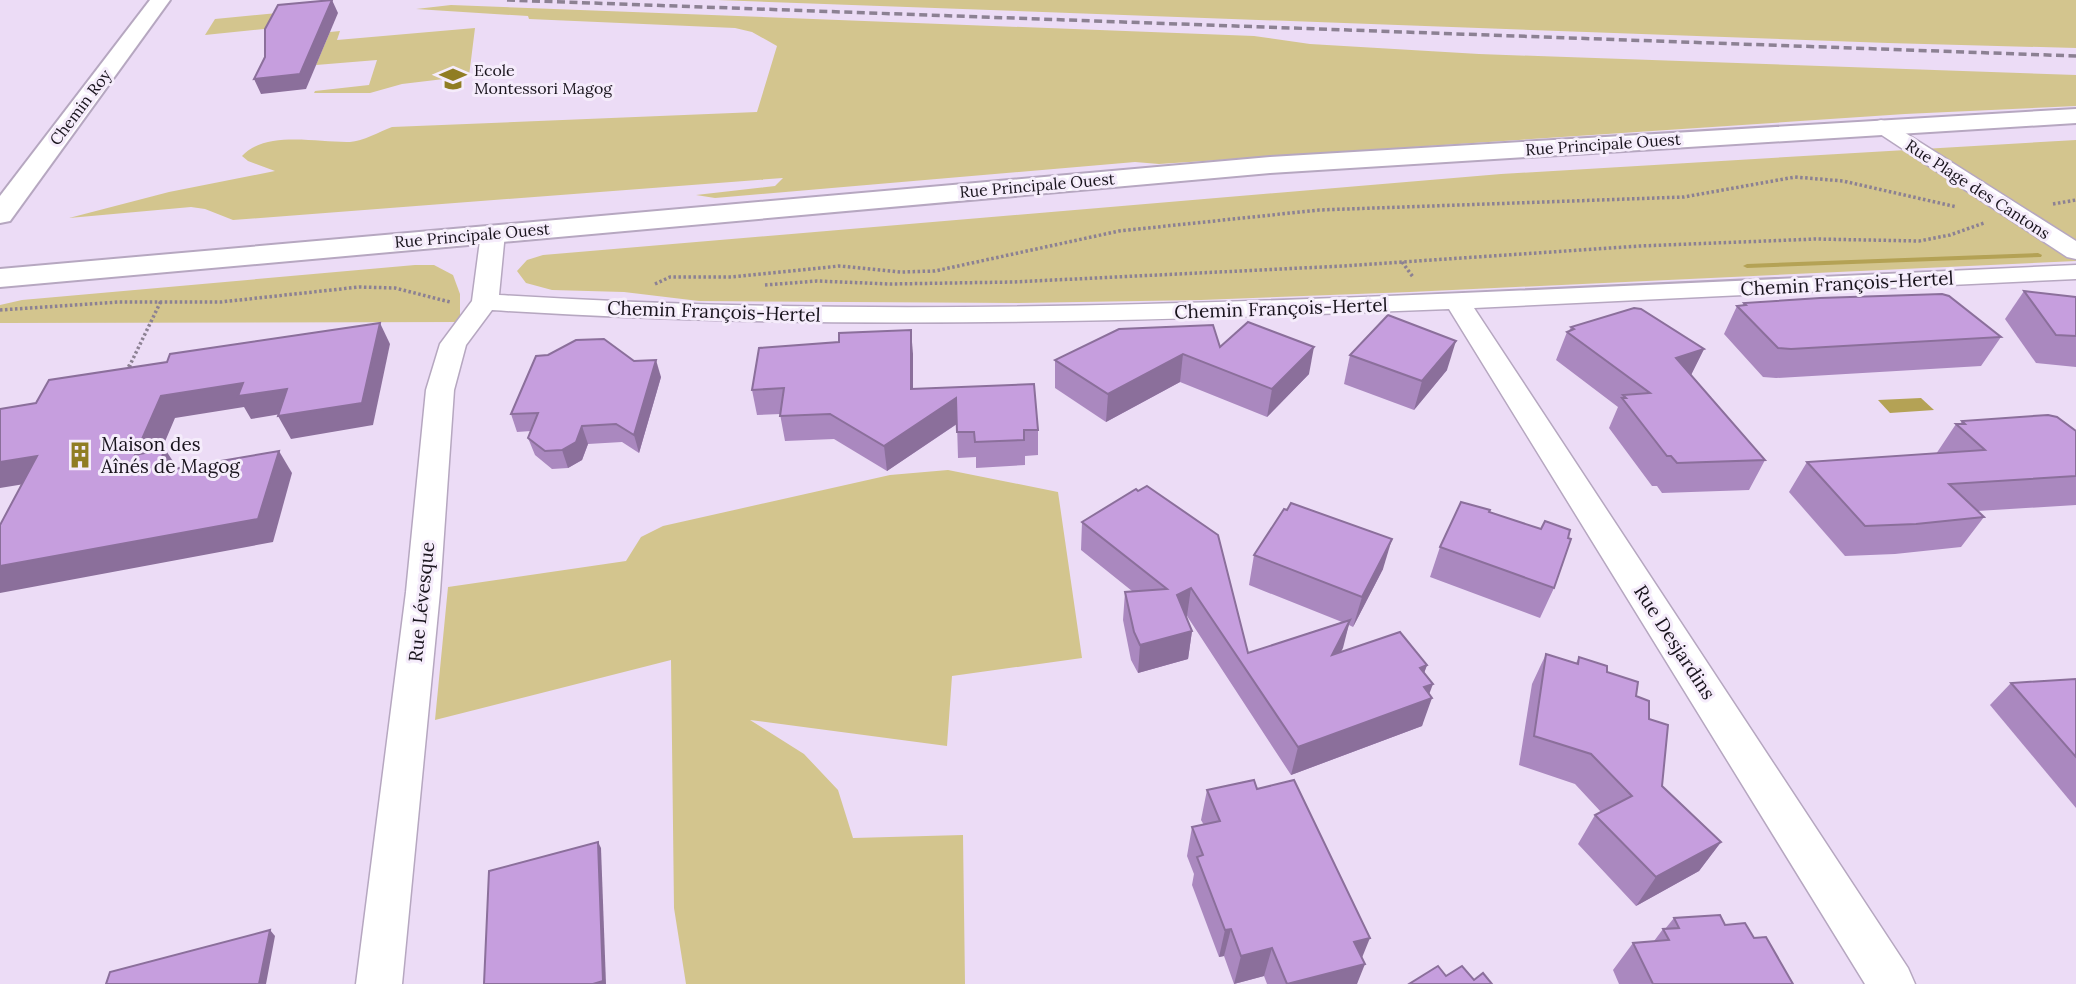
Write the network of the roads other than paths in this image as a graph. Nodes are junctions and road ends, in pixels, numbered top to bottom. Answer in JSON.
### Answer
{"nodes":[{"id":1,"x":160,"y":0,"type":"edge"},
{"id":2,"x":2076,"y":116,"type":"edge"},
{"id":3,"x":1881,"y":126,"type":"junction"},
{"id":4,"x":2076,"y":133,"type":"edge"},
{"id":5,"x":1905,"y":142,"type":"junction"},
{"id":6,"x":0,"y":215,"type":"edge"},
{"id":7,"x":491,"y":242,"type":"junction"},
{"id":8,"x":2076,"y":252,"type":"edge"},
{"id":9,"x":2076,"y":272,"type":"edge"},
{"id":10,"x":0,"y":278,"type":"edge"},
{"id":11,"x":0,"y":294,"type":"edge"},
{"id":12,"x":1457,"y":301,"type":"junction"},
{"id":13,"x":485,"y":302,"type":"junction"},
{"id":14,"x":379,"y":984,"type":"edge"},
{"id":15,"x":1892,"y":984,"type":"edge"}],
"edges":[{"from":1,"to":6,"type":"main road","name":"Chemin Roy"},
{"from":2,"to":3,"type":"main road","name":"Rue Principale Ouest"},
{"from":3,"to":5,"type":"street","name":"Rue Plage des Cantons"},
{"from":3,"to":7,"type":"main road","name":"Rue Principale Ouest"},
{"from":4,"to":5,"type":"main road","name":"Rue Principale Ouest"},
{"from":5,"to":7,"type":"main road","name":"Rue Principale Ouest"},
{"from":5,"to":8,"type":"street","name":"Rue Plage des Cantons"},
{"from":7,"to":10,"type":"main road","name":"Rue Principale Ouest"},
{"from":7,"to":11,"type":"main road","name":"Rue Principale Ouest"},
{"from":7,"to":13,"type":"street"},
{"from":9,"to":12,"type":"street","name":"Chemin François-Hertel"},
{"from":12,"to":13,"type":"street","name":"Chemin François-Hertel"},
{"from":12,"to":15,"type":"street","name":"Rue Desjardins"},
{"from":13,"to":14,"type":"street","name":"Rue Lévesque"}]}
